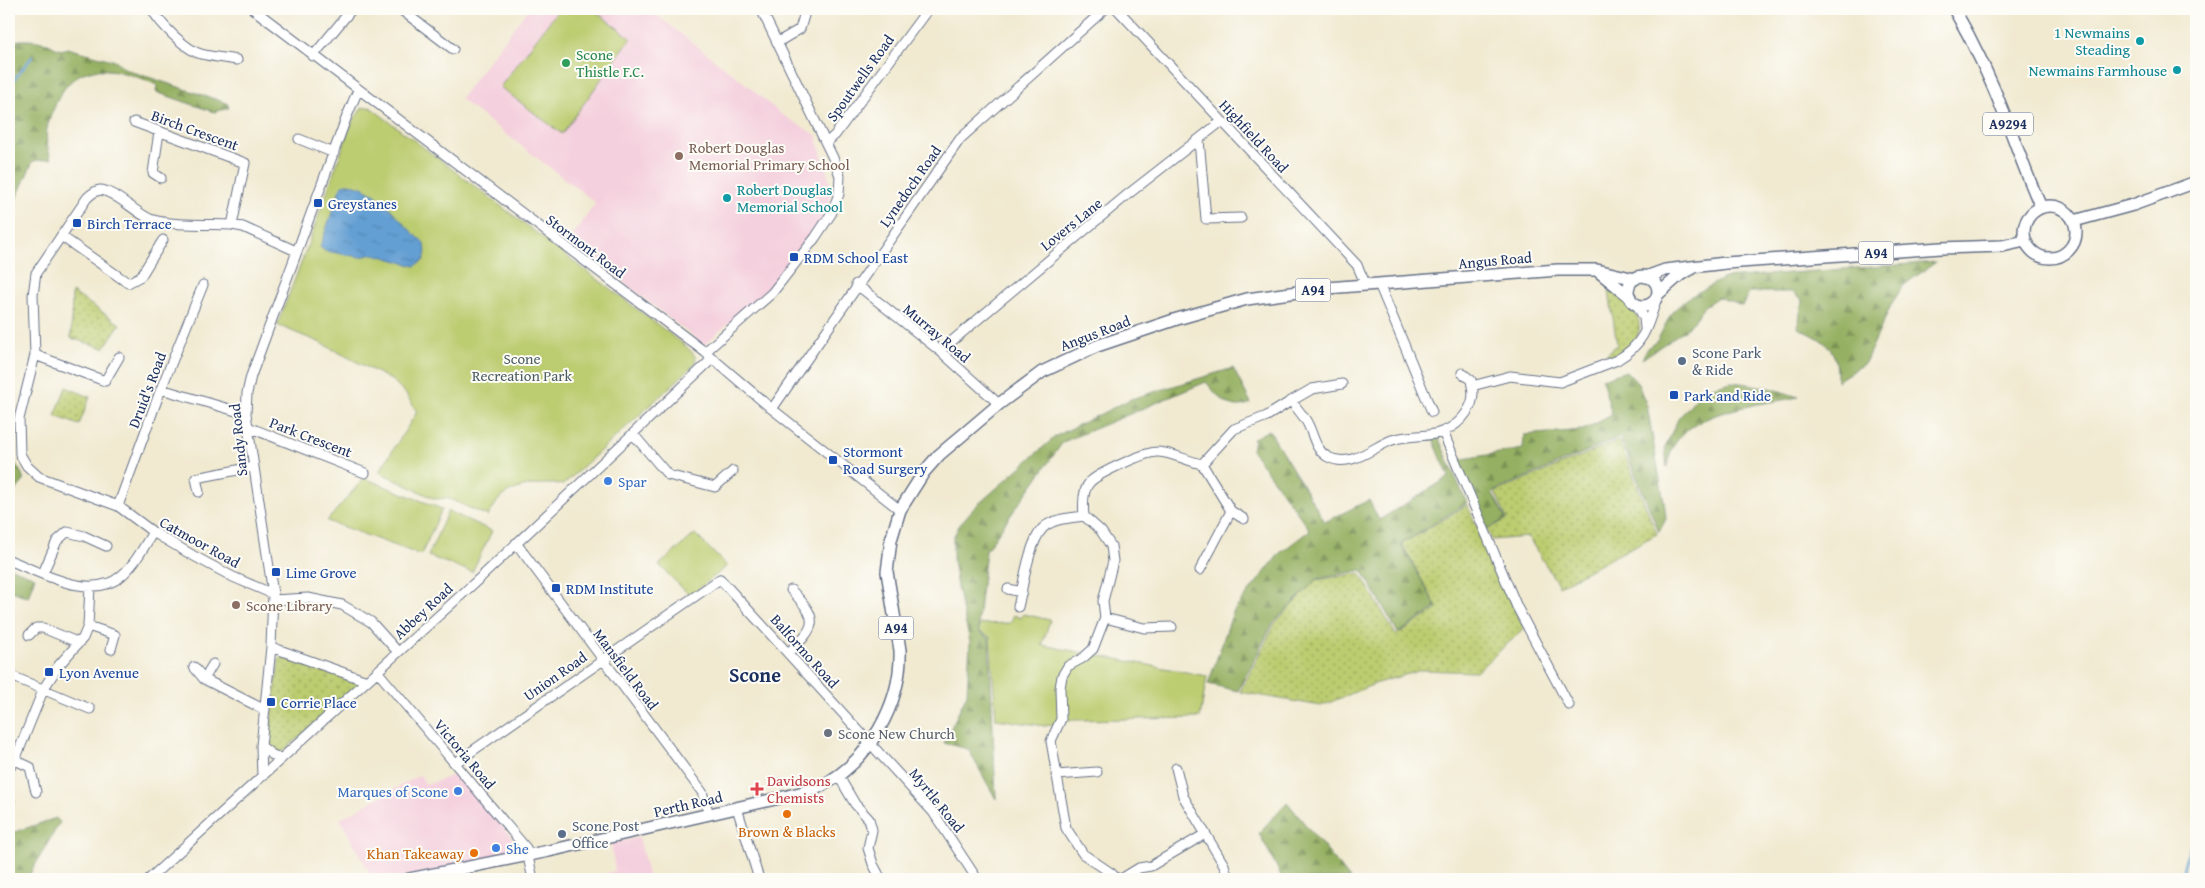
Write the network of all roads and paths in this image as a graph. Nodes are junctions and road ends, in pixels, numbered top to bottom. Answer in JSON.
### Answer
{"nodes":[{"id":1,"x":152,"y":9,"type":"edge"},
{"id":2,"x":253,"y":9,"type":"edge"},
{"id":3,"x":352,"y":9,"type":"edge"},
{"id":4,"x":400,"y":9,"type":"edge"},
{"id":5,"x":761,"y":9,"type":"edge"},
{"id":6,"x":806,"y":9,"type":"edge"},
{"id":7,"x":928,"y":9,"type":"edge"},
{"id":8,"x":1105,"y":9,"type":"edge"},
{"id":9,"x":1118,"y":9,"type":"edge"},
{"id":10,"x":1954,"y":9,"type":"edge"},
{"id":11,"x":778,"y":42,"type":"junction"},
{"id":12,"x":454,"y":50,"type":"dead end"},
{"id":13,"x":313,"y":56,"type":"junction"},
{"id":14,"x":237,"y":60,"type":"dead end"},
{"id":15,"x":358,"y":90,"type":"junction"},
{"id":16,"x":1222,"y":121,"type":"junction"},
{"id":17,"x":134,"y":122,"type":"dead end"},
{"id":18,"x":159,"y":132,"type":"junction"},
{"id":19,"x":299,"y":139,"type":"dead end"},
{"id":20,"x":1199,"y":140,"type":"junction"},
{"id":21,"x":826,"y":143,"type":"junction"},
{"id":22,"x":334,"y":153,"type":"junction"},
{"id":23,"x":161,"y":178,"type":"dead end"},
{"id":24,"x":2196,"y":182,"type":"edge"},
{"id":25,"x":2041,"y":207,"type":"junction"},
{"id":26,"x":1241,"y":218,"type":"dead end"},
{"id":27,"x":2074,"y":221,"type":"junction"},
{"id":28,"x":232,"y":225,"type":"junction"},
{"id":29,"x":61,"y":236,"type":"junction"},
{"id":30,"x":163,"y":240,"type":"dead end"},
{"id":31,"x":2025,"y":241,"type":"junction"},
{"id":32,"x":296,"y":251,"type":"junction"},
{"id":33,"x":1697,"y":266,"type":"junction"},
{"id":34,"x":1597,"y":270,"type":"junction"},
{"id":35,"x":1641,"y":278,"type":"junction"},
{"id":36,"x":856,"y":284,"type":"junction"},
{"id":37,"x":1379,"y":284,"type":"junction"},
{"id":38,"x":203,"y":285,"type":"dead end"},
{"id":39,"x":1366,"y":285,"type":"junction"},
{"id":40,"x":1657,"y":297,"type":"junction"},
{"id":41,"x":1633,"y":301,"type":"junction"},
{"id":42,"x":1646,"y":331,"type":"junction"},
{"id":43,"x":940,"y":351,"type":"junction"},
{"id":44,"x":705,"y":352,"type":"junction"},
{"id":45,"x":35,"y":355,"type":"junction"},
{"id":46,"x":119,"y":357,"type":"dead end"},
{"id":47,"x":712,"y":359,"type":"junction"},
{"id":48,"x":1462,"y":373,"type":"dead end"},
{"id":49,"x":1342,"y":384,"type":"dead end"},
{"id":50,"x":1472,"y":386,"type":"junction"},
{"id":51,"x":161,"y":389,"type":"junction"},
{"id":52,"x":1291,"y":401,"type":"junction"},
{"id":53,"x":999,"y":404,"type":"junction"},
{"id":54,"x":772,"y":409,"type":"junction"},
{"id":55,"x":1432,"y":412,"type":"dead end"},
{"id":56,"x":246,"y":414,"type":"junction"},
{"id":57,"x":248,"y":428,"type":"junction"},
{"id":58,"x":1443,"y":432,"type":"junction"},
{"id":59,"x":633,"y":434,"type":"junction"},
{"id":60,"x":1202,"y":464,"type":"junction"},
{"id":61,"x":254,"y":468,"type":"junction"},
{"id":62,"x":732,"y":471,"type":"dead end"},
{"id":63,"x":365,"y":473,"type":"dead end"},
{"id":64,"x":199,"y":492,"type":"dead end"},
{"id":65,"x":118,"y":506,"type":"junction"},
{"id":66,"x":900,"y":510,"type":"junction"},
{"id":67,"x":1231,"y":511,"type":"junction"},
{"id":68,"x":1084,"y":516,"type":"junction"},
{"id":69,"x":1244,"y":519,"type":"dead end"},
{"id":70,"x":153,"y":532,"type":"junction"},
{"id":71,"x":516,"y":543,"type":"junction"},
{"id":72,"x":106,"y":546,"type":"dead end"},
{"id":73,"x":9,"y":560,"type":"edge"},
{"id":74,"x":1200,"y":570,"type":"dead end"},
{"id":75,"x":43,"y":574,"type":"junction"},
{"id":76,"x":720,"y":579,"type":"joint"},
{"id":77,"x":90,"y":587,"type":"junction"},
{"id":78,"x":1008,"y":589,"type":"dead end"},
{"id":79,"x":791,"y":590,"type":"dead end"},
{"id":80,"x":1022,"y":592,"type":"junction"},
{"id":81,"x":273,"y":597,"type":"junction"},
{"id":82,"x":1018,"y":607,"type":"dead end"},
{"id":83,"x":1105,"y":618,"type":"junction"},
{"id":84,"x":88,"y":626,"type":"junction"},
{"id":85,"x":1172,"y":626,"type":"dead end"},
{"id":86,"x":29,"y":635,"type":"dead end"},
{"id":87,"x":79,"y":642,"type":"junction"},
{"id":88,"x":271,"y":647,"type":"junction"},
{"id":89,"x":110,"y":649,"type":"dead end"},
{"id":90,"x":398,"y":652,"type":"junction"},
{"id":91,"x":788,"y":654,"type":"junction"},
{"id":92,"x":602,"y":660,"type":"junction"},
{"id":93,"x":213,"y":664,"type":"dead end"},
{"id":94,"x":194,"y":667,"type":"dead end"},
{"id":95,"x":377,"y":671,"type":"junction"},
{"id":96,"x":9,"y":675,"type":"edge"},
{"id":97,"x":204,"y":679,"type":"junction"},
{"id":98,"x":367,"y":681,"type":"junction"},
{"id":99,"x":44,"y":688,"type":"junction"},
{"id":100,"x":1570,"y":706,"type":"dead end"},
{"id":101,"x":90,"y":709,"type":"dead end"},
{"id":102,"x":265,"y":710,"type":"junction"},
{"id":103,"x":870,"y":742,"type":"junction"},
{"id":104,"x":261,"y":746,"type":"junction"},
{"id":105,"x":281,"y":759,"type":"junction"},
{"id":106,"x":15,"y":760,"type":"junction"},
{"id":107,"x":455,"y":762,"type":"junction"},
{"id":108,"x":1176,"y":768,"type":"dead end"},
{"id":109,"x":9,"y":769,"type":"edge"},
{"id":110,"x":1097,"y":772,"type":"dead end"},
{"id":111,"x":838,"y":775,"type":"junction"},
{"id":112,"x":1056,"y":775,"type":"junction"},
{"id":113,"x":262,"y":776,"type":"junction"},
{"id":114,"x":36,"y":792,"type":"dead end"},
{"id":115,"x":737,"y":808,"type":"junction"},
{"id":116,"x":709,"y":814,"type":"junction"},
{"id":117,"x":1205,"y":834,"type":"junction"},
{"id":118,"x":528,"y":855,"type":"junction"},
{"id":119,"x":877,"y":878,"type":"edge"},
{"id":120,"x":149,"y":879,"type":"edge"},
{"id":121,"x":409,"y":879,"type":"edge"},
{"id":122,"x":533,"y":879,"type":"edge"},
{"id":123,"x":759,"y":879,"type":"edge"},
{"id":124,"x":977,"y":879,"type":"edge"},
{"id":125,"x":1117,"y":879,"type":"edge"},
{"id":126,"x":1121,"y":879,"type":"edge"},
{"id":127,"x":1228,"y":879,"type":"edge"}],
"edges":[{"from":1,"to":14,"type":"street"},
{"from":2,"to":13,"type":"street","name":"Stormont Road"},
{"from":3,"to":13,"type":"street"},
{"from":4,"to":12,"type":"street"},
{"from":5,"to":11,"type":"street"},
{"from":6,"to":11,"type":"street"},
{"from":7,"to":21,"type":"street","name":"Spoutwells Road"},
{"from":8,"to":36,"type":"street","name":"Lynedoch Road"},
{"from":9,"to":16,"type":"street","name":"Highfield Road"},
{"from":10,"to":25,"type":"main road","number":"A9294"},
{"from":11,"to":21,"type":"street"},
{"from":13,"to":15,"type":"street","name":"Stormont Road"},
{"from":15,"to":22,"type":"street","name":"Sandy Road"},
{"from":15,"to":44,"type":"street","name":"Stormont Road"},
{"from":16,"to":20,"type":"street","name":"Lovers Lane"},
{"from":16,"to":39,"type":"street","name":"Highfield Road"},
{"from":17,"to":18,"type":"street","name":"Birch Crescent"},
{"from":18,"to":23,"type":"street"},
{"from":18,"to":28,"type":"street","name":"Birch Crescent"},
{"from":19,"to":22,"type":"street"},
{"from":20,"to":26,"type":"street"},
{"from":20,"to":43,"type":"street","name":"Lovers Lane"},
{"from":21,"to":44,"type":"street","name":"Spoutwells Road"},
{"from":22,"to":32,"type":"street","name":"Sandy Road"},
{"from":24,"to":27,"type":"main road"},
{"from":25,"to":27,"type":"main road"},
{"from":25,"to":31,"type":"main road"},
{"from":27,"to":31,"type":"main road"},
{"from":28,"to":29,"type":"street","name":"Catmoor Road"},
{"from":28,"to":32,"type":"street"},
{"from":29,"to":30,"type":"street"},
{"from":29,"to":45,"type":"street","name":"Catmoor Road"},
{"from":31,"to":33,"type":"main road","number":"A94"},
{"from":32,"to":56,"type":"street","name":"Sandy Road"},
{"from":33,"to":35,"type":"main road","number":"A94"},
{"from":33,"to":40,"type":"main road","number":"A94"},
{"from":34,"to":35,"type":"main road","name":"Angus Road","number":"A94"},
{"from":34,"to":37,"type":"main road","name":"Angus Road","number":"A94"},
{"from":34,"to":41,"type":"main road"},
{"from":35,"to":40,"type":"main road"},
{"from":35,"to":41,"type":"main road"},
{"from":36,"to":43,"type":"street","name":"Murray Road"},
{"from":36,"to":54,"type":"street","name":"Lynedoch Road"},
{"from":37,"to":39,"type":"main road","name":"Angus Road","number":"A94"},
{"from":37,"to":55,"type":"street"},
{"from":38,"to":51,"type":"street","name":"Druid's Road"},
{"from":39,"to":53,"type":"main road","name":"Angus Road","number":"A94"},
{"from":40,"to":41,"type":"main road","number":"A94"},
{"from":40,"to":42,"type":"street"},
{"from":41,"to":42,"type":"street"},
{"from":42,"to":50,"type":"street"},
{"from":43,"to":53,"type":"street","name":"Murray Road"},
{"from":44,"to":47,"type":"street","name":"Stormont Road"},
{"from":45,"to":46,"type":"street"},
{"from":45,"to":65,"type":"street","name":"Catmoor Road"},
{"from":47,"to":54,"type":"street","name":"Stormont Road"},
{"from":47,"to":59,"type":"street","name":"Abbey Road"},
{"from":48,"to":50,"type":"street"},
{"from":49,"to":52,"type":"street"},
{"from":50,"to":58,"type":"street"},
{"from":51,"to":56,"type":"street"},
{"from":51,"to":65,"type":"street","name":"Druid's Road"},
{"from":52,"to":58,"type":"street"},
{"from":52,"to":60,"type":"street"},
{"from":53,"to":66,"type":"main road","name":"Angus Road","number":"A94"},
{"from":54,"to":66,"type":"street","name":"Stormont Road"},
{"from":56,"to":57,"type":"street","name":"Sandy Road"},
{"from":57,"to":61,"type":"street","name":"Sandy Road"},
{"from":57,"to":63,"type":"street","name":"Park Crescent"},
{"from":58,"to":100,"type":"street"},
{"from":59,"to":62,"type":"street"},
{"from":59,"to":71,"type":"street","name":"Abbey Road"},
{"from":60,"to":67,"type":"street"},
{"from":60,"to":68,"type":"street"},
{"from":61,"to":64,"type":"street"},
{"from":61,"to":81,"type":"street","name":"Sandy Road"},
{"from":65,"to":70,"type":"street","name":"Catmoor Road"},
{"from":66,"to":103,"type":"main road","name":"Angus Road","number":"A94"},
{"from":67,"to":69,"type":"street"},
{"from":67,"to":74,"type":"street"},
{"from":68,"to":80,"type":"street"},
{"from":68,"to":83,"type":"street"},
{"from":70,"to":77,"type":"street"},
{"from":70,"to":81,"type":"street","name":"Catmoor Road"},
{"from":71,"to":90,"type":"street","name":"Abbey Road"},
{"from":71,"to":92,"type":"street","name":"Mansfield Road"},
{"from":72,"to":75,"type":"street"},
{"from":73,"to":75,"type":"street"},
{"from":75,"to":77,"type":"street"},
{"from":76,"to":91,"type":"street","name":"Balformo Road"},
{"from":76,"to":92,"type":"street","name":"Union Road"},
{"from":77,"to":84,"type":"street"},
{"from":78,"to":80,"type":"street"},
{"from":79,"to":91,"type":"street"},
{"from":80,"to":82,"type":"street"},
{"from":81,"to":88,"type":"street","name":"Sandy Road"},
{"from":81,"to":90,"type":"street"},
{"from":83,"to":85,"type":"street"},
{"from":83,"to":112,"type":"street"},
{"from":84,"to":87,"type":"street"},
{"from":84,"to":89,"type":"street"},
{"from":86,"to":87,"type":"street"},
{"from":87,"to":99,"type":"street"},
{"from":88,"to":98,"type":"street"},
{"from":88,"to":102,"type":"street","name":"Sandy Road"},
{"from":90,"to":95,"type":"street","name":"Abbey Road"},
{"from":91,"to":103,"type":"street","name":"Balformo Road"},
{"from":92,"to":107,"type":"street","name":"Union Road"},
{"from":92,"to":116,"type":"street","name":"Mansfield Road"},
{"from":93,"to":97,"type":"street"},
{"from":94,"to":97,"type":"street"},
{"from":95,"to":98,"type":"street","name":"Abbey Road"},
{"from":95,"to":107,"type":"street","name":"Victoria Road"},
{"from":96,"to":99,"type":"street"},
{"from":97,"to":102,"type":"street"},
{"from":98,"to":105,"type":"street","name":"Abbey Road"},
{"from":99,"to":101,"type":"street"},
{"from":99,"to":106,"type":"street"},
{"from":102,"to":104,"type":"street","name":"Sandy Road"},
{"from":103,"to":111,"type":"main road","name":"Perth Road","number":"A94"},
{"from":103,"to":124,"type":"street","name":"Myrtle Road"},
{"from":104,"to":105,"type":"street"},
{"from":104,"to":113,"type":"street","name":"Sandy Road"},
{"from":105,"to":113,"type":"street","name":"Abbey Road"},
{"from":106,"to":109,"type":"street"},
{"from":106,"to":114,"type":"street"},
{"from":107,"to":118,"type":"street","name":"Victoria Road"},
{"from":108,"to":117,"type":"street"},
{"from":110,"to":112,"type":"street"},
{"from":111,"to":115,"type":"main road","name":"Perth Road","number":"A94"},
{"from":111,"to":119,"type":"street"},
{"from":112,"to":125,"type":"street"},
{"from":113,"to":120,"type":"street","name":"Abbey Road"},
{"from":115,"to":116,"type":"main road","name":"Perth Road","number":"A94"},
{"from":115,"to":123,"type":"street"},
{"from":116,"to":118,"type":"main road","name":"Perth Road","number":"A94"},
{"from":117,"to":126,"type":"street"},
{"from":117,"to":127,"type":"street"},
{"from":118,"to":121,"type":"main road","name":"Perth Road","number":"A94"},
{"from":118,"to":122,"type":"street"}]}
